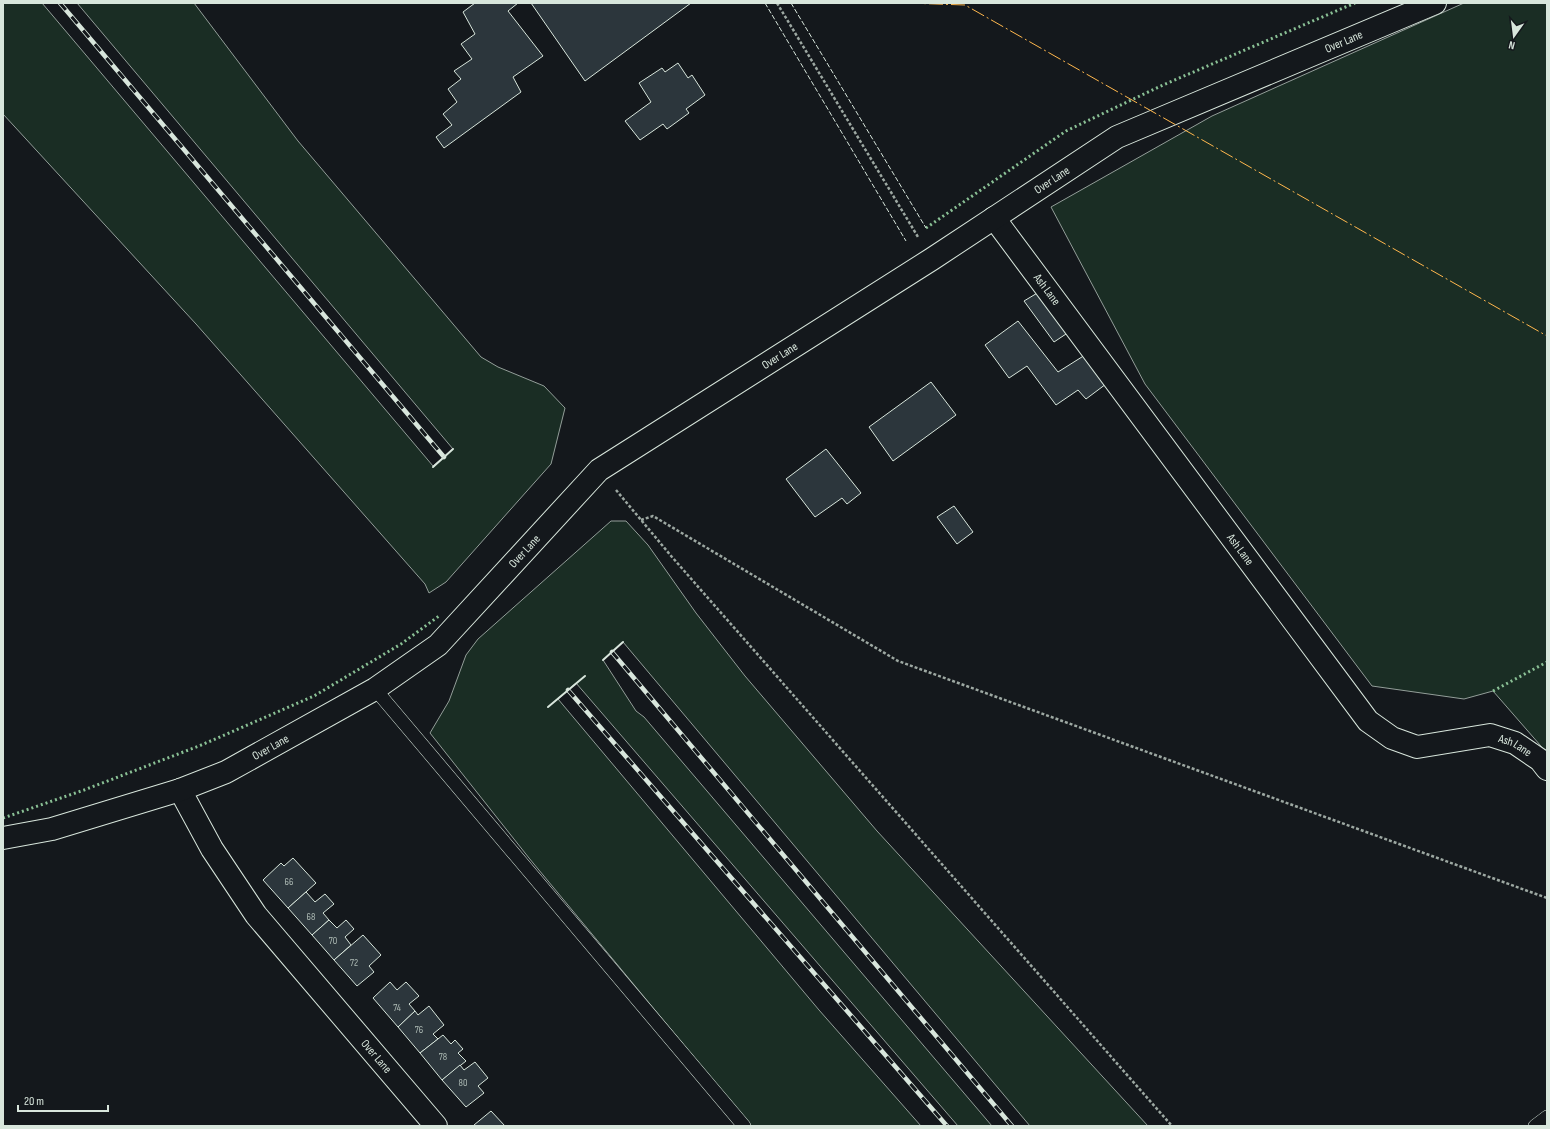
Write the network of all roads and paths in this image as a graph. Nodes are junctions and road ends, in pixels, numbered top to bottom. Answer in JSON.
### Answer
{"nodes":[{"id":1,"x":777,"y":3,"type":"edge"},
{"id":2,"x":1435,"y":3,"type":"edge"},
{"id":3,"x":994,"y":218,"type":"junction"},
{"id":4,"x":932,"y":259,"type":"junction"},
{"id":5,"x":599,"y":470,"type":"junction"},
{"id":6,"x":641,"y":520,"type":"junction"},
{"id":7,"x":375,"y":689,"type":"junction"},
{"id":8,"x":1547,"y":769,"type":"edge"},
{"id":9,"x":180,"y":790,"type":"junction"},
{"id":10,"x":3,"y":838,"type":"edge"},
{"id":11,"x":1547,"y":898,"type":"edge"},
{"id":12,"x":1547,"y":1117,"type":"edge"},
{"id":13,"x":436,"y":1126,"type":"edge"},
{"id":14,"x":744,"y":1126,"type":"edge"},
{"id":15,"x":1172,"y":1126,"type":"edge"},
{"id":16,"x":1535,"y":1126,"type":"edge"}],
"edges":[{"from":1,"to":4,"type":"path"},
{"from":2,"to":3,"type":"street","name":"Over Lane"},
{"from":3,"to":4,"type":"street","name":"Over Lane"},
{"from":3,"to":8,"type":"street","name":"Ash Lane"},
{"from":4,"to":5,"type":"street","name":"Over Lane"},
{"from":5,"to":6,"type":"path"},
{"from":5,"to":7,"type":"street","name":"Over Lane"},
{"from":6,"to":11,"type":"path"},
{"from":6,"to":15,"type":"path"},
{"from":7,"to":9,"type":"street","name":"Over Lane"},
{"from":7,"to":14,"type":"lane"},
{"from":9,"to":10,"type":"street","name":"Over Lane"},
{"from":9,"to":13,"type":"street","name":"Over Lane"},
{"from":12,"to":16,"type":"lane"}]}
